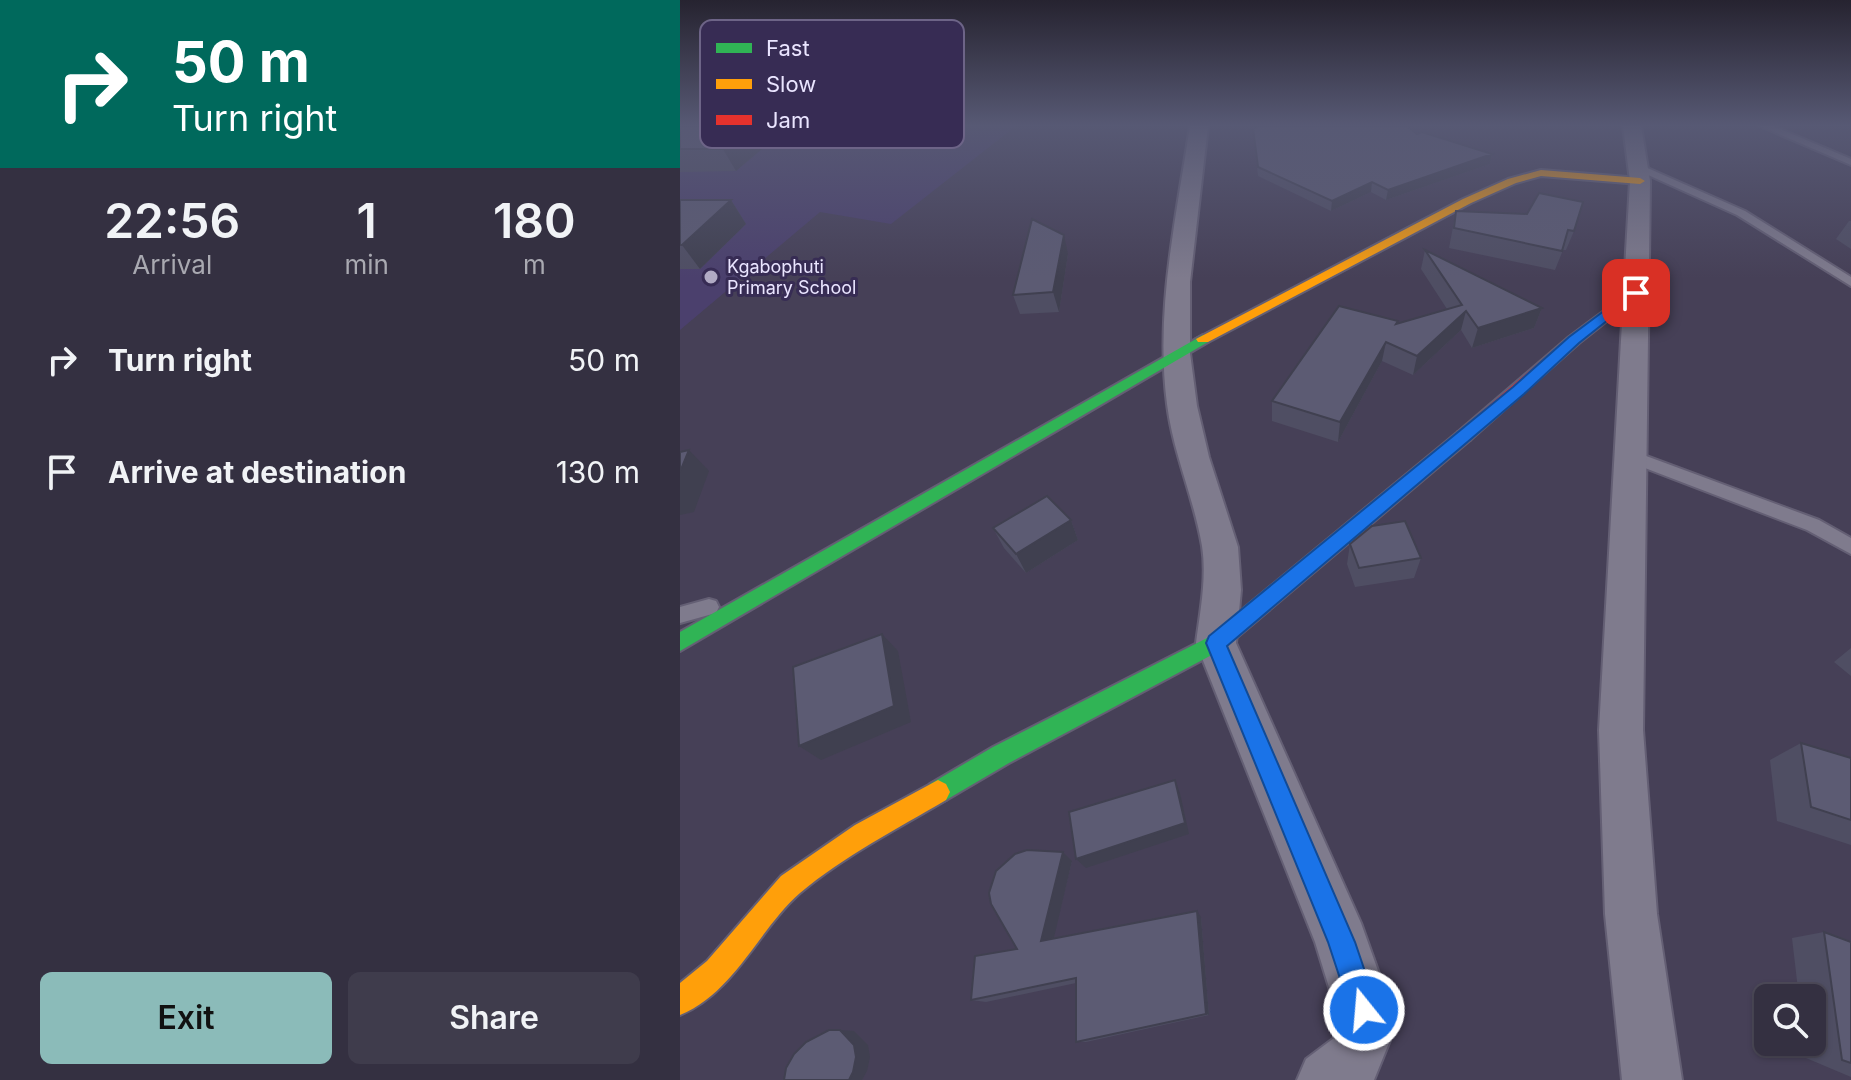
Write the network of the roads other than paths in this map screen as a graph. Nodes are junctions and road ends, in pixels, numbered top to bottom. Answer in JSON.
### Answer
{"nodes":[{"id":1,"x":1192,"y":176,"type":"edge"},
{"id":2,"x":1534,"y":176,"type":"edge"},
{"id":3,"x":1640,"y":176,"type":"edge"},
{"id":4,"x":1644,"y":176,"type":"edge"},
{"id":5,"x":1851,"y":282,"type":"edge"},
{"id":6,"x":1636,"y":293,"type":"junction"},
{"id":7,"x":1176,"y":353,"type":"junction"},
{"id":8,"x":1630,"y":456,"type":"junction"},
{"id":9,"x":1851,"y":547,"type":"edge"},
{"id":10,"x":769,"y":592,"type":"junction"},
{"id":11,"x":680,"y":615,"type":"edge"},
{"id":12,"x":680,"y":642,"type":"edge"},
{"id":13,"x":1216,"y":643,"type":"junction"},
{"id":14,"x":680,"y":1001,"type":"edge"},
{"id":15,"x":1327,"y":1080,"type":"edge"},
{"id":16,"x":1652,"y":1080,"type":"edge"}],
"edges":[{"from":1,"to":7,"type":"street"},
{"from":2,"to":7,"type":"street"},
{"from":3,"to":6,"type":"street"},
{"from":4,"to":5,"type":"lane"},
{"from":6,"to":8,"type":"street"},
{"from":6,"to":13,"type":"street"},
{"from":7,"to":10,"type":"street"},
{"from":7,"to":13,"type":"street"},
{"from":8,"to":9,"type":"lane"},
{"from":8,"to":16,"type":"street"},
{"from":10,"to":11,"type":"lane"},
{"from":10,"to":12,"type":"street"},
{"from":13,"to":14,"type":"street"},
{"from":13,"to":15,"type":"street"}]}
